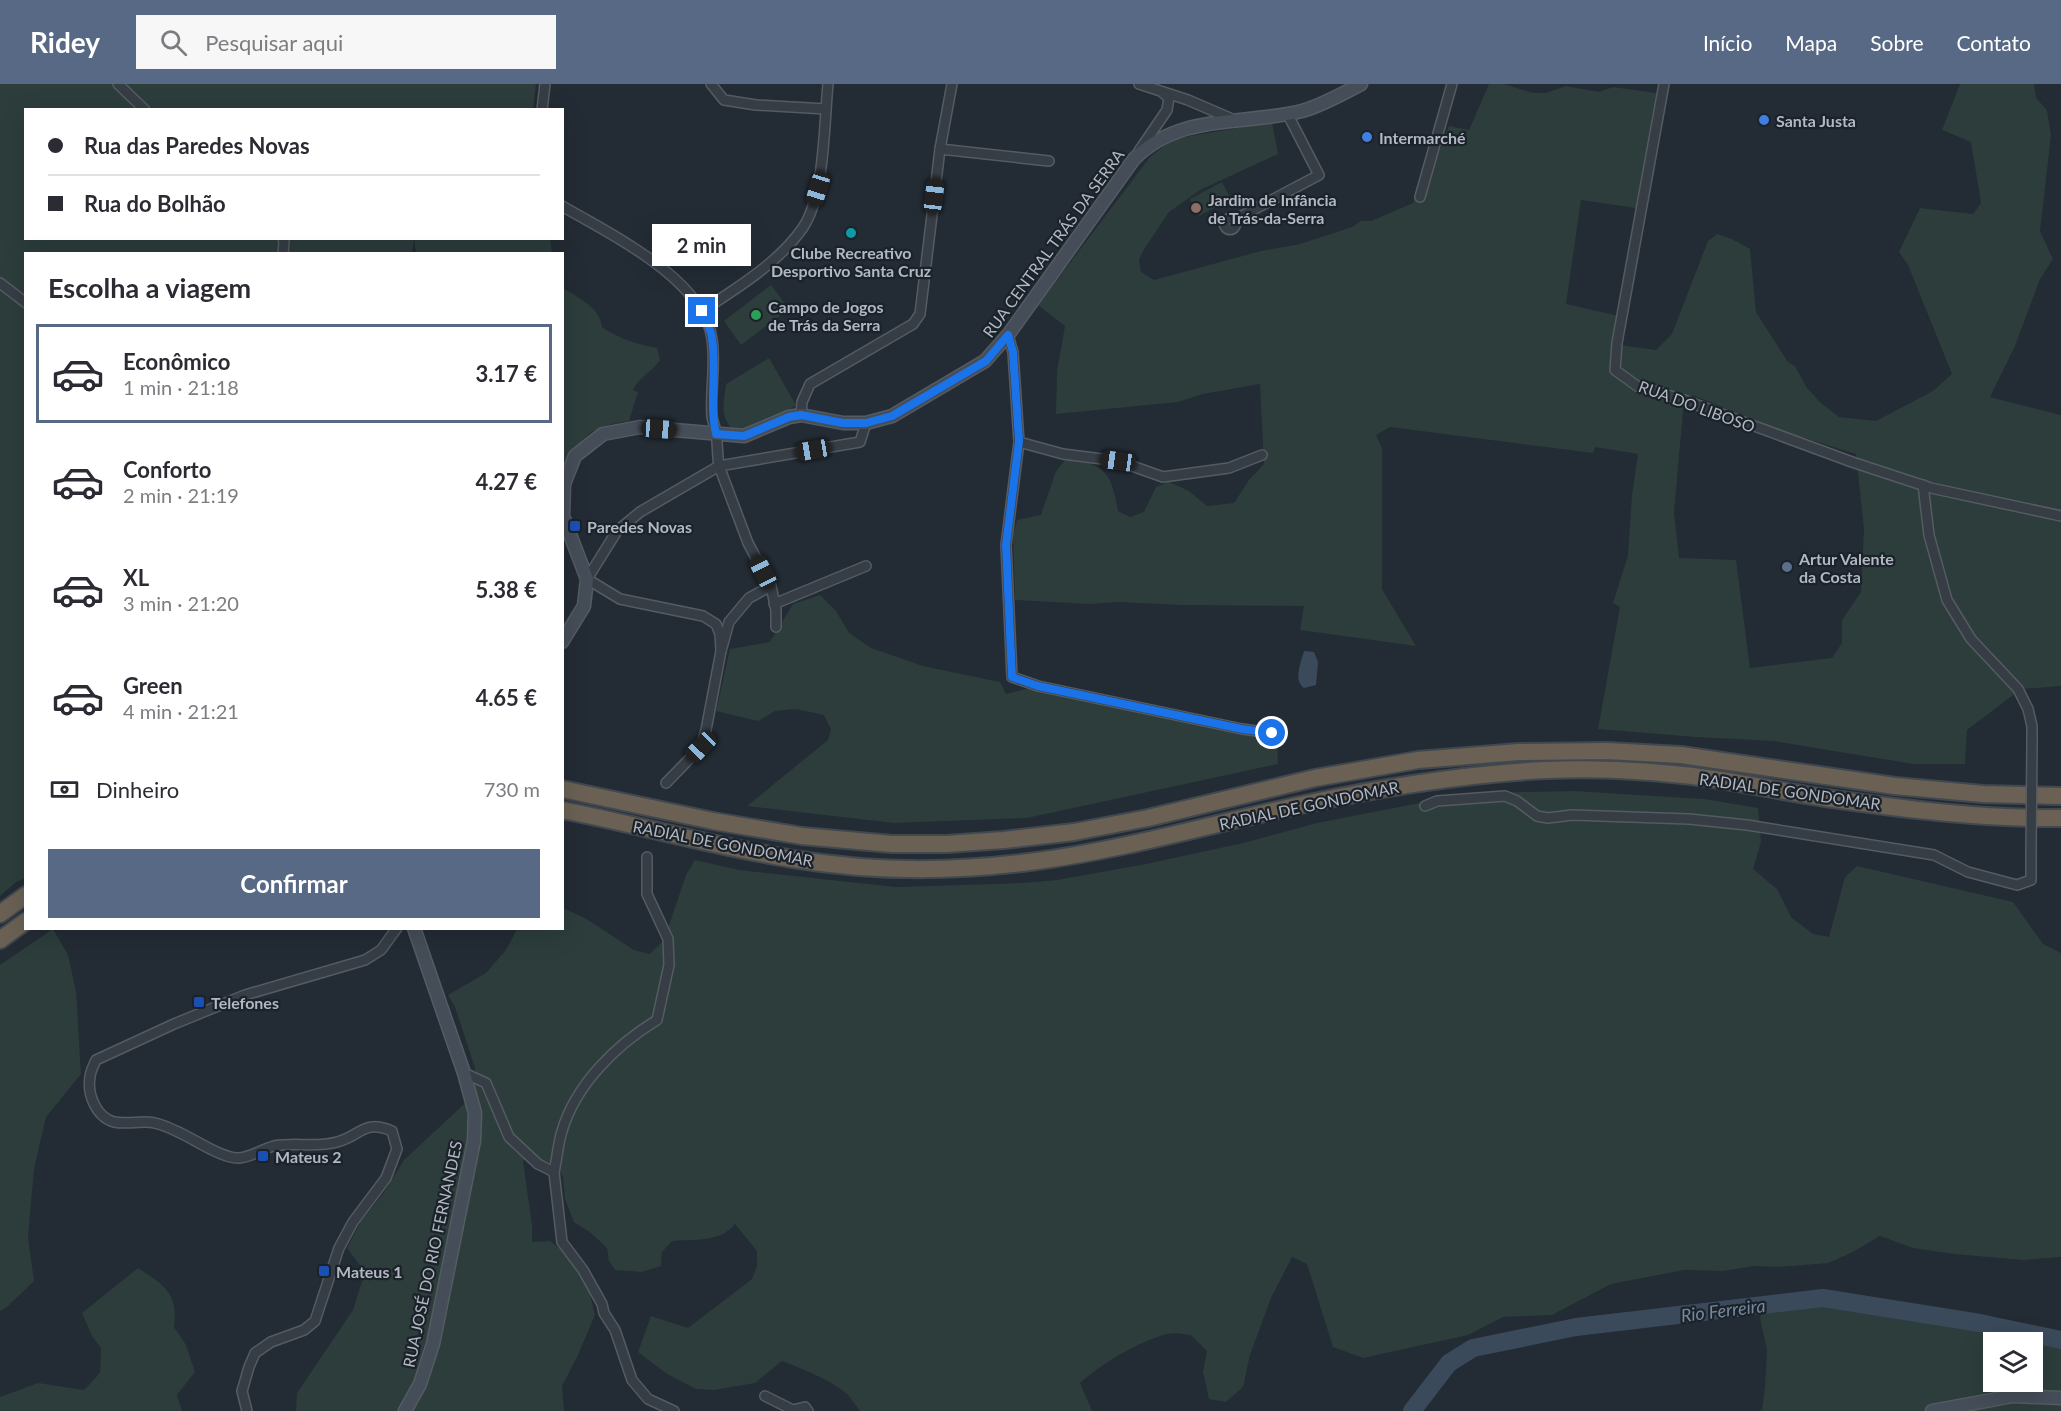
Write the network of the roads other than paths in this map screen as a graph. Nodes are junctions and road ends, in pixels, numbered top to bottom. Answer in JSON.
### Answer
{"nodes":[{"id":1,"x":118,"y":84,"type":"edge"},
{"id":2,"x":545,"y":84,"type":"edge"},
{"id":3,"x":711,"y":84,"type":"edge"},
{"id":4,"x":828,"y":84,"type":"edge"},
{"id":5,"x":952,"y":84,"type":"edge"},
{"id":6,"x":1138,"y":84,"type":"edge"},
{"id":7,"x":1361,"y":84,"type":"edge"},
{"id":8,"x":1452,"y":84,"type":"edge"},
{"id":9,"x":1664,"y":84,"type":"edge"},
{"id":10,"x":1159,"y":90,"type":"junction"},
{"id":11,"x":143,"y":108,"type":"edge"},
{"id":12,"x":542,"y":108,"type":"edge"},
{"id":13,"x":826,"y":109,"type":"junction"},
{"id":14,"x":1287,"y":113,"type":"junction"},
{"id":15,"x":1160,"y":120,"type":"junction"},
{"id":16,"x":1239,"y":120,"type":"junction"},
{"id":17,"x":1164,"y":136,"type":"junction"},
{"id":18,"x":940,"y":149,"type":"junction"},
{"id":19,"x":1134,"y":159,"type":"junction"},
{"id":20,"x":1049,"y":161,"type":"dead end"},
{"id":21,"x":1420,"y":197,"type":"dead end"},
{"id":22,"x":564,"y":207,"type":"edge"},
{"id":23,"x":1234,"y":220,"type":"dead end"},
{"id":24,"x":0,"y":283,"type":"edge"},
{"id":25,"x":24,"y":301,"type":"edge"},
{"id":26,"x":702,"y":311,"type":"junction"},
{"id":27,"x":1008,"y":335,"type":"junction"},
{"id":28,"x":801,"y":415,"type":"junction"},
{"id":29,"x":866,"y":423,"type":"junction"},
{"id":30,"x":716,"y":434,"type":"junction"},
{"id":31,"x":1019,"y":441,"type":"junction"},
{"id":32,"x":1262,"y":455,"type":"dead end"},
{"id":33,"x":719,"y":466,"type":"junction"},
{"id":34,"x":564,"y":484,"type":"edge"},
{"id":35,"x":1923,"y":485,"type":"junction"},
{"id":36,"x":2061,"y":516,"type":"edge"},
{"id":37,"x":564,"y":519,"type":"edge"},
{"id":38,"x":866,"y":566,"type":"dead end"},
{"id":39,"x":587,"y":579,"type":"junction"},
{"id":40,"x":771,"y":586,"type":"junction"},
{"id":41,"x":774,"y":604,"type":"junction"},
{"id":42,"x":776,"y":627,"type":"dead end"},
{"id":43,"x":564,"y":639,"type":"edge"},
{"id":44,"x":721,"y":651,"type":"junction"},
{"id":45,"x":1272,"y":733,"type":"dead end"},
{"id":46,"x":666,"y":783,"type":"dead end"},
{"id":47,"x":564,"y":789,"type":"edge"},
{"id":48,"x":2061,"y":796,"type":"edge"},
{"id":49,"x":1425,"y":806,"type":"dead end"},
{"id":50,"x":564,"y":810,"type":"edge"},
{"id":51,"x":2061,"y":818,"type":"edge"},
{"id":52,"x":647,"y":858,"type":"dead end"},
{"id":53,"x":24,"y":897,"type":"edge"},
{"id":54,"x":0,"y":915,"type":"edge"},
{"id":55,"x":24,"y":922,"type":"edge"},
{"id":56,"x":396,"y":930,"type":"edge"},
{"id":57,"x":415,"y":930,"type":"edge"},
{"id":58,"x":0,"y":940,"type":"edge"},
{"id":59,"x":464,"y":1073,"type":"junction"},
{"id":60,"x":554,"y":1172,"type":"junction"},
{"id":61,"x":765,"y":1396,"type":"dead end"},
{"id":62,"x":2061,"y":1398,"type":"edge"},
{"id":63,"x":802,"y":1410,"type":"edge"},
{"id":64,"x":247,"y":1411,"type":"edge"},
{"id":65,"x":405,"y":1411,"type":"edge"},
{"id":66,"x":674,"y":1411,"type":"edge"},
{"id":67,"x":1932,"y":1411,"type":"edge"}],
"edges":[{"from":1,"to":11,"type":"street"},
{"from":2,"to":12,"type":"street"},
{"from":3,"to":13,"type":"street"},
{"from":4,"to":13,"type":"street"},
{"from":5,"to":18,"type":"street"},
{"from":6,"to":10,"type":"street"},
{"from":7,"to":14,"type":"main road","name":"RUA CENTRAL TRÁS DA SERRA"},
{"from":8,"to":21,"type":"street"},
{"from":9,"to":35,"type":"street","name":"RUA DO LIBOSO"},
{"from":10,"to":15,"type":"street"},
{"from":10,"to":16,"type":"street"},
{"from":13,"to":26,"type":"street"},
{"from":14,"to":16,"type":"main road","name":"RUA CENTRAL TRÁS DA SERRA"},
{"from":14,"to":23,"type":"street"},
{"from":15,"to":17,"type":"street"},
{"from":15,"to":19,"type":"street"},
{"from":16,"to":17,"type":"main road","name":"RUA CENTRAL TRÁS DA SERRA"},
{"from":17,"to":19,"type":"main road","name":"RUA CENTRAL TRÁS DA SERRA"},
{"from":18,"to":20,"type":"street"},
{"from":18,"to":28,"type":"street"},
{"from":19,"to":27,"type":"main road","name":"RUA CENTRAL TRÁS DA SERRA"},
{"from":22,"to":26,"type":"street"},
{"from":24,"to":25,"type":"street"},
{"from":26,"to":30,"type":"street"},
{"from":27,"to":29,"type":"main road","name":"RUA CENTRAL TRÁS DA SERRA"},
{"from":27,"to":31,"type":"street"},
{"from":28,"to":29,"type":"main road","name":"RUA CENTRAL TRÁS DA SERRA"},
{"from":28,"to":30,"type":"main road"},
{"from":29,"to":33,"type":"street"},
{"from":30,"to":33,"type":"street"},
{"from":30,"to":34,"type":"main road"},
{"from":31,"to":32,"type":"street"},
{"from":31,"to":45,"type":"street"},
{"from":33,"to":39,"type":"street"},
{"from":33,"to":40,"type":"street"},
{"from":35,"to":36,"type":"street","name":"RUA DO LIBOSO"},
{"from":35,"to":49,"type":"street","bridge":true},
{"from":37,"to":39,"type":"main road"},
{"from":38,"to":41,"type":"street"},
{"from":39,"to":43,"type":"main road"},
{"from":39,"to":44,"type":"street"},
{"from":40,"to":41,"type":"street"},
{"from":40,"to":44,"type":"street"},
{"from":41,"to":42,"type":"street"},
{"from":44,"to":46,"type":"street"},
{"from":47,"to":48,"type":"highway","name":"RADIAL DE GONDOMAR"},
{"from":50,"to":51,"type":"highway","name":"RADIAL DE GONDOMAR"},
{"from":52,"to":60,"type":"street"},
{"from":53,"to":54,"type":"highway"},
{"from":55,"to":58,"type":"highway"},
{"from":56,"to":64,"type":"street"},
{"from":57,"to":59,"type":"main road","name":"RUA JOSÉ DO RIO FERNANDES"},
{"from":59,"to":60,"type":"street"},
{"from":59,"to":65,"type":"main road","name":"RUA JOSÉ DO RIO FERNANDES"},
{"from":60,"to":66,"type":"street"},
{"from":61,"to":63,"type":"street"},
{"from":62,"to":67,"type":"main road"}]}
